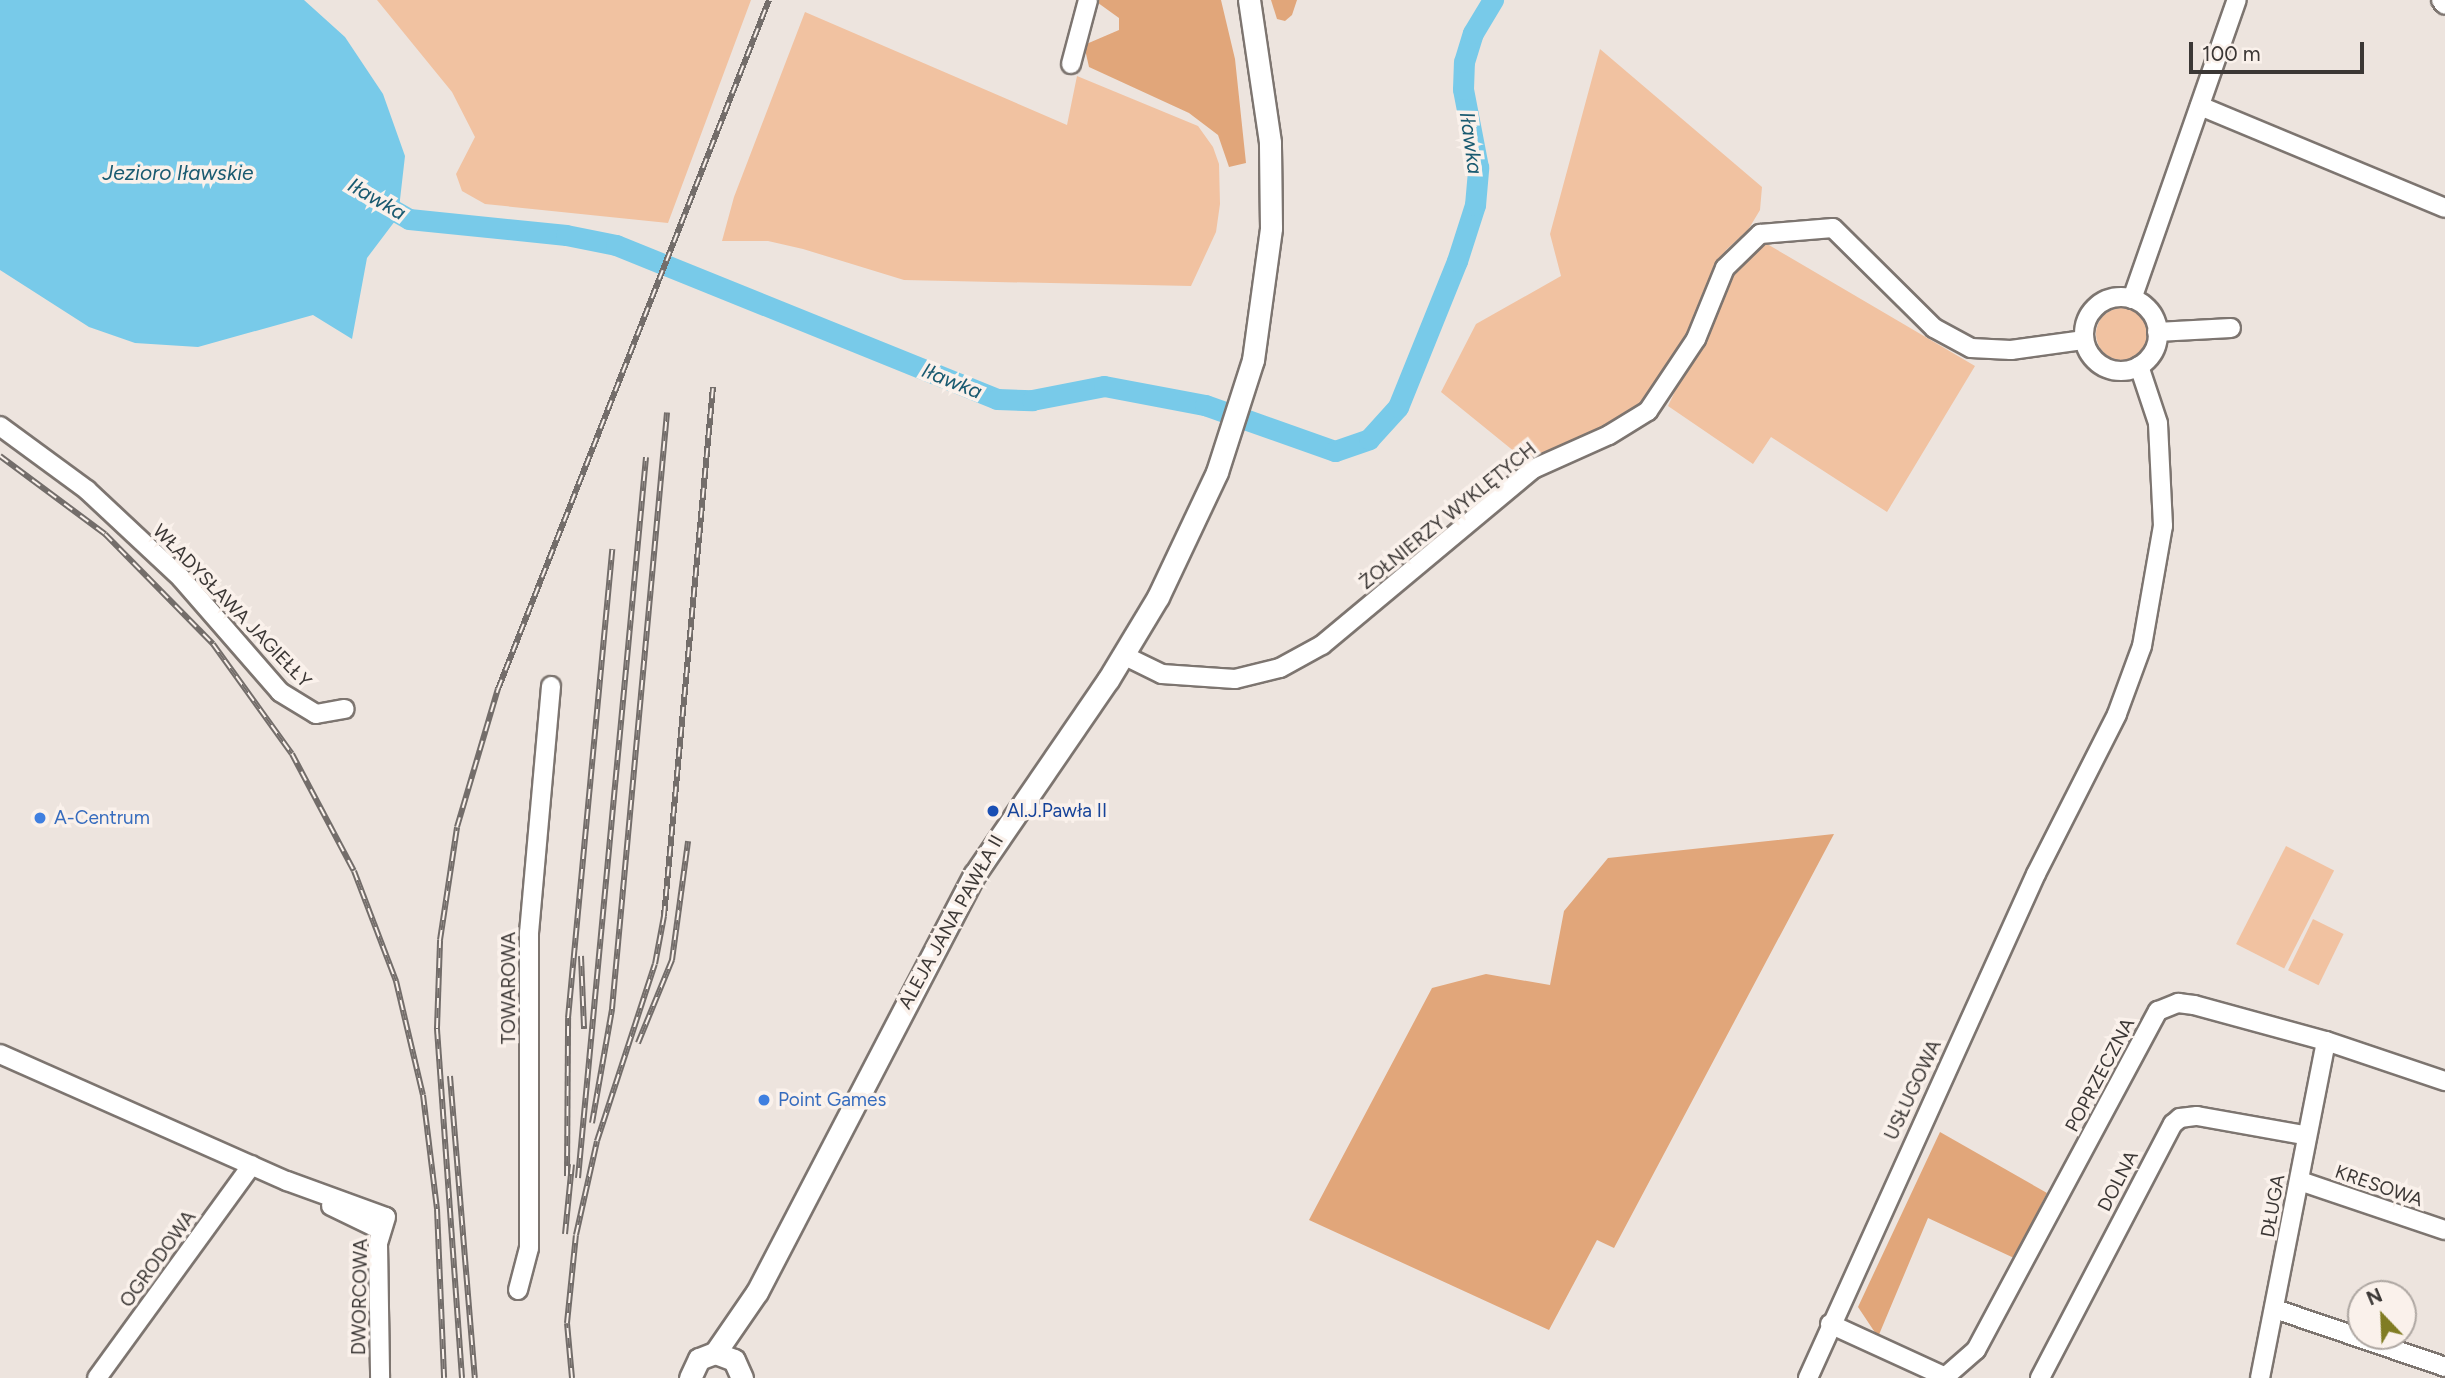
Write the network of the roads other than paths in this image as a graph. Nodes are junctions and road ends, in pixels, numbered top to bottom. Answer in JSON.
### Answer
{"nodes":[{"id":1,"x":1088,"y":0,"type":"edge"},
{"id":2,"x":1249,"y":0,"type":"edge"},
{"id":3,"x":2237,"y":0,"type":"edge"},
{"id":4,"x":2441,"y":0,"type":"edge"},
{"id":5,"x":2445,"y":5,"type":"edge"},
{"id":6,"x":1071,"y":64,"type":"dead end"},
{"id":7,"x":2200,"y":106,"type":"junction"},
{"id":8,"x":2445,"y":208,"type":"edge"},
{"id":9,"x":2132,"y":299,"type":"junction"},
{"id":10,"x":2231,"y":328,"type":"dead end"},
{"id":11,"x":2157,"y":332,"type":"junction"},
{"id":12,"x":2084,"y":340,"type":"junction"},
{"id":13,"x":2139,"y":366,"type":"junction"},
{"id":14,"x":0,"y":426,"type":"edge"},
{"id":15,"x":1123,"y":655,"type":"junction"},
{"id":16,"x":551,"y":686,"type":"dead end"},
{"id":17,"x":345,"y":709,"type":"dead end"},
{"id":18,"x":2326,"y":1041,"type":"junction"},
{"id":19,"x":0,"y":1054,"type":"edge"},
{"id":20,"x":2445,"y":1082,"type":"edge"},
{"id":21,"x":2304,"y":1135,"type":"junction"},
{"id":22,"x":252,"y":1165,"type":"junction"},
{"id":23,"x":2300,"y":1181,"type":"junction"},
{"id":24,"x":2445,"y":1230,"type":"edge"},
{"id":25,"x":518,"y":1290,"type":"dead end"},
{"id":26,"x":2275,"y":1309,"type":"junction"},
{"id":27,"x":1830,"y":1324,"type":"junction"},
{"id":28,"x":2445,"y":1367,"type":"edge"},
{"id":29,"x":736,"y":1368,"type":"edge"},
{"id":30,"x":1947,"y":1377,"type":"edge"},
{"id":31,"x":97,"y":1378,"type":"edge"},
{"id":32,"x":380,"y":1378,"type":"edge"},
{"id":33,"x":690,"y":1378,"type":"edge"},
{"id":34,"x":1808,"y":1378,"type":"edge"},
{"id":35,"x":2040,"y":1378,"type":"edge"},
{"id":36,"x":2260,"y":1378,"type":"edge"}],
"edges":[{"from":1,"to":6,"type":"street"},
{"from":2,"to":15,"type":"main road","name":"ALEJA JANA PAWŁA II"},
{"from":3,"to":7,"type":"street"},
{"from":4,"to":5,"type":"street"},
{"from":7,"to":8,"type":"street"},
{"from":7,"to":9,"type":"street"},
{"from":9,"to":11,"type":"street"},
{"from":9,"to":12,"type":"street"},
{"from":10,"to":11,"type":"street"},
{"from":11,"to":13,"type":"street"},
{"from":12,"to":13,"type":"street"},
{"from":12,"to":15,"type":"street","name":"ŻOŁNIERZY WYKLĘTYCH"},
{"from":13,"to":27,"type":"street","name":"USŁUGOWA"},
{"from":14,"to":17,"type":"street","name":"WŁADYSŁAWA JAGIEŁŁY"},
{"from":15,"to":29,"type":"main road","name":"ALEJA JANA PAWŁA II"},
{"from":16,"to":25,"type":"street","name":"TOWAROWA"},
{"from":18,"to":20,"type":"street","name":"POPRZECZNA"},
{"from":18,"to":21,"type":"street","name":"DŁUGA"},
{"from":18,"to":30,"type":"street","name":"POPRZECZNA"},
{"from":19,"to":22,"type":"street"},
{"from":21,"to":23,"type":"street","name":"DŁUGA"},
{"from":21,"to":35,"type":"street","name":"DOLNA"},
{"from":22,"to":31,"type":"street","name":"OGRODOWA"},
{"from":22,"to":32,"type":"street","name":"DWORCOWA"},
{"from":23,"to":24,"type":"street","name":"KRESOWA"},
{"from":23,"to":26,"type":"street","name":"DŁUGA"},
{"from":26,"to":28,"type":"street"},
{"from":26,"to":36,"type":"street","name":"DŁUGA"},
{"from":27,"to":30,"type":"street"},
{"from":27,"to":34,"type":"street","name":"USŁUGOWA"},
{"from":29,"to":33,"type":"main road"}]}
